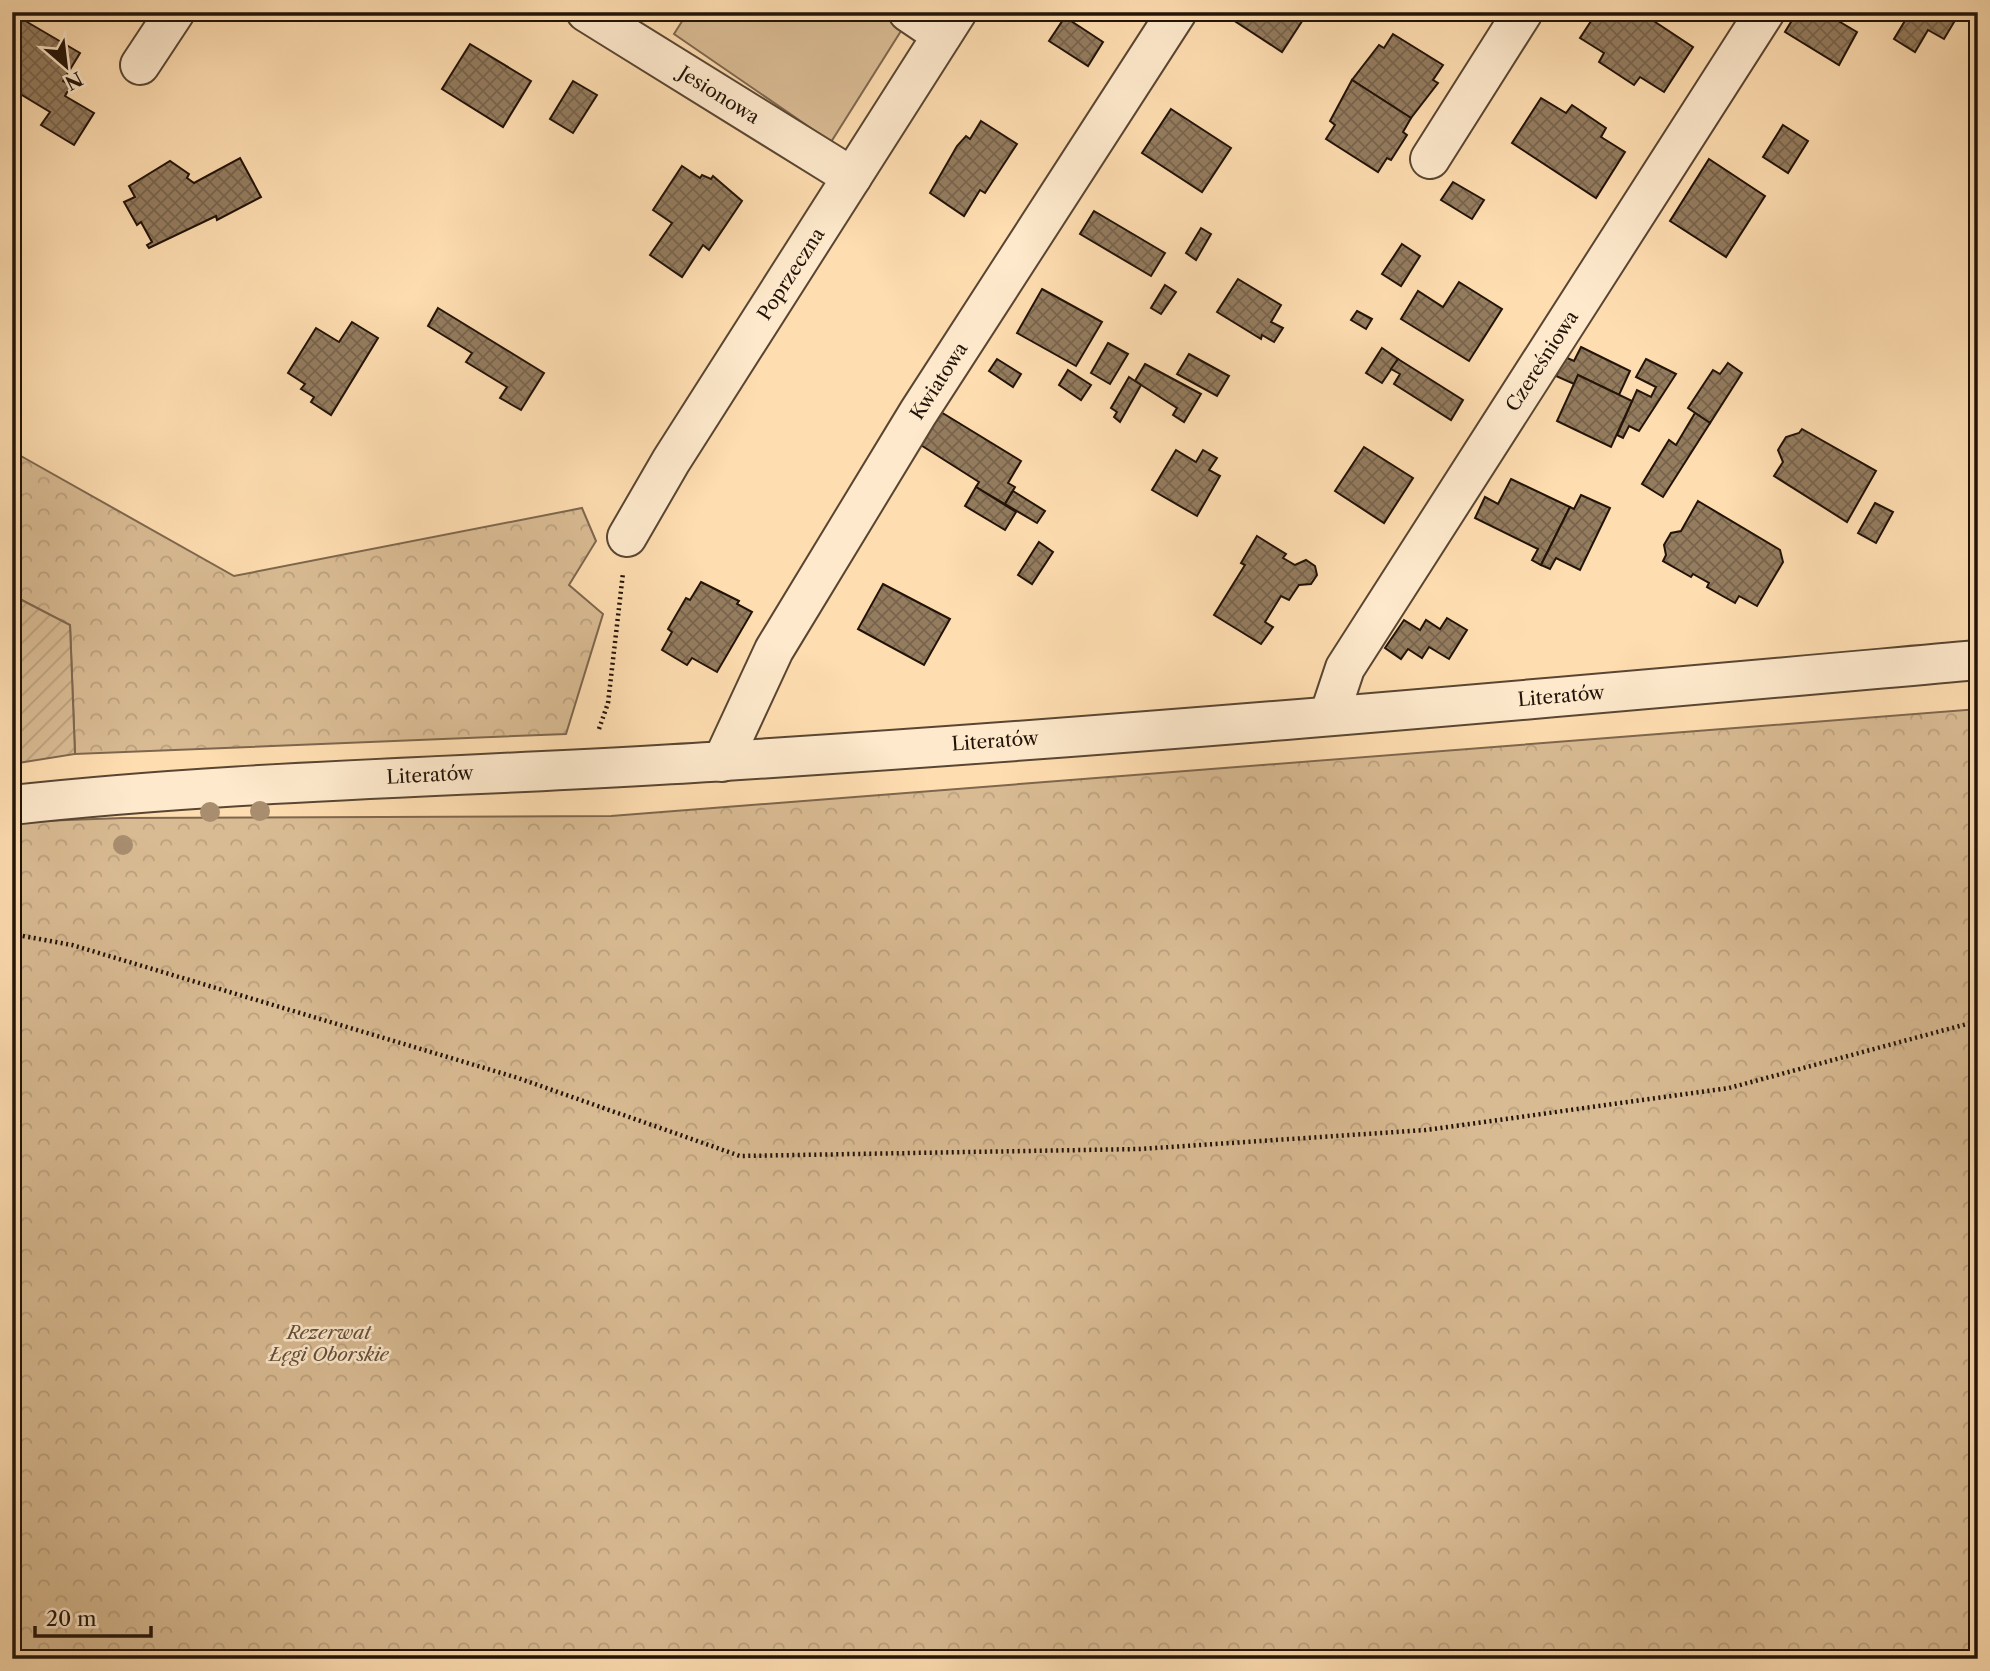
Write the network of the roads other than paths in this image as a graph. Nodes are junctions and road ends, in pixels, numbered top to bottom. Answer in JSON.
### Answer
{"nodes":[{"id":1,"x":175,"y":12,"type":"edge"},
{"id":2,"x":586,"y":12,"type":"edge"},
{"id":3,"x":908,"y":12,"type":"edge"},
{"id":4,"x":1177,"y":12,"type":"edge"},
{"id":5,"x":1523,"y":12,"type":"edge"},
{"id":6,"x":1765,"y":12,"type":"edge"},
{"id":7,"x":949,"y":24,"type":"edge"},
{"id":8,"x":140,"y":65,"type":"dead end"},
{"id":9,"x":1430,"y":159,"type":"dead end"},
{"id":10,"x":852,"y":177,"type":"junction"},
{"id":11,"x":627,"y":537,"type":"road end"},
{"id":12,"x":1978,"y":660,"type":"edge"},
{"id":13,"x":1329,"y":716,"type":"junction"},
{"id":14,"x":722,"y":762,"type":"junction"},
{"id":15,"x":12,"y":805,"type":"edge"}],
"edges":[{"from":1,"to":8,"type":"street"},
{"from":2,"to":10,"type":"street","name":"Jesionowa"},
{"from":3,"to":7,"type":"street"},
{"from":4,"to":14,"type":"street","name":"Kwiatowa"},
{"from":5,"to":9,"type":"street"},
{"from":6,"to":13,"type":"street","name":"Czereśniowa"},
{"from":7,"to":10,"type":"street","name":"Poprzeczna"},
{"from":10,"to":11,"type":"street","name":"Poprzeczna"},
{"from":12,"to":13,"type":"street","name":"Literatów"},
{"from":13,"to":14,"type":"street","name":"Literatów"},
{"from":14,"to":15,"type":"street","name":"Literatów"}]}
